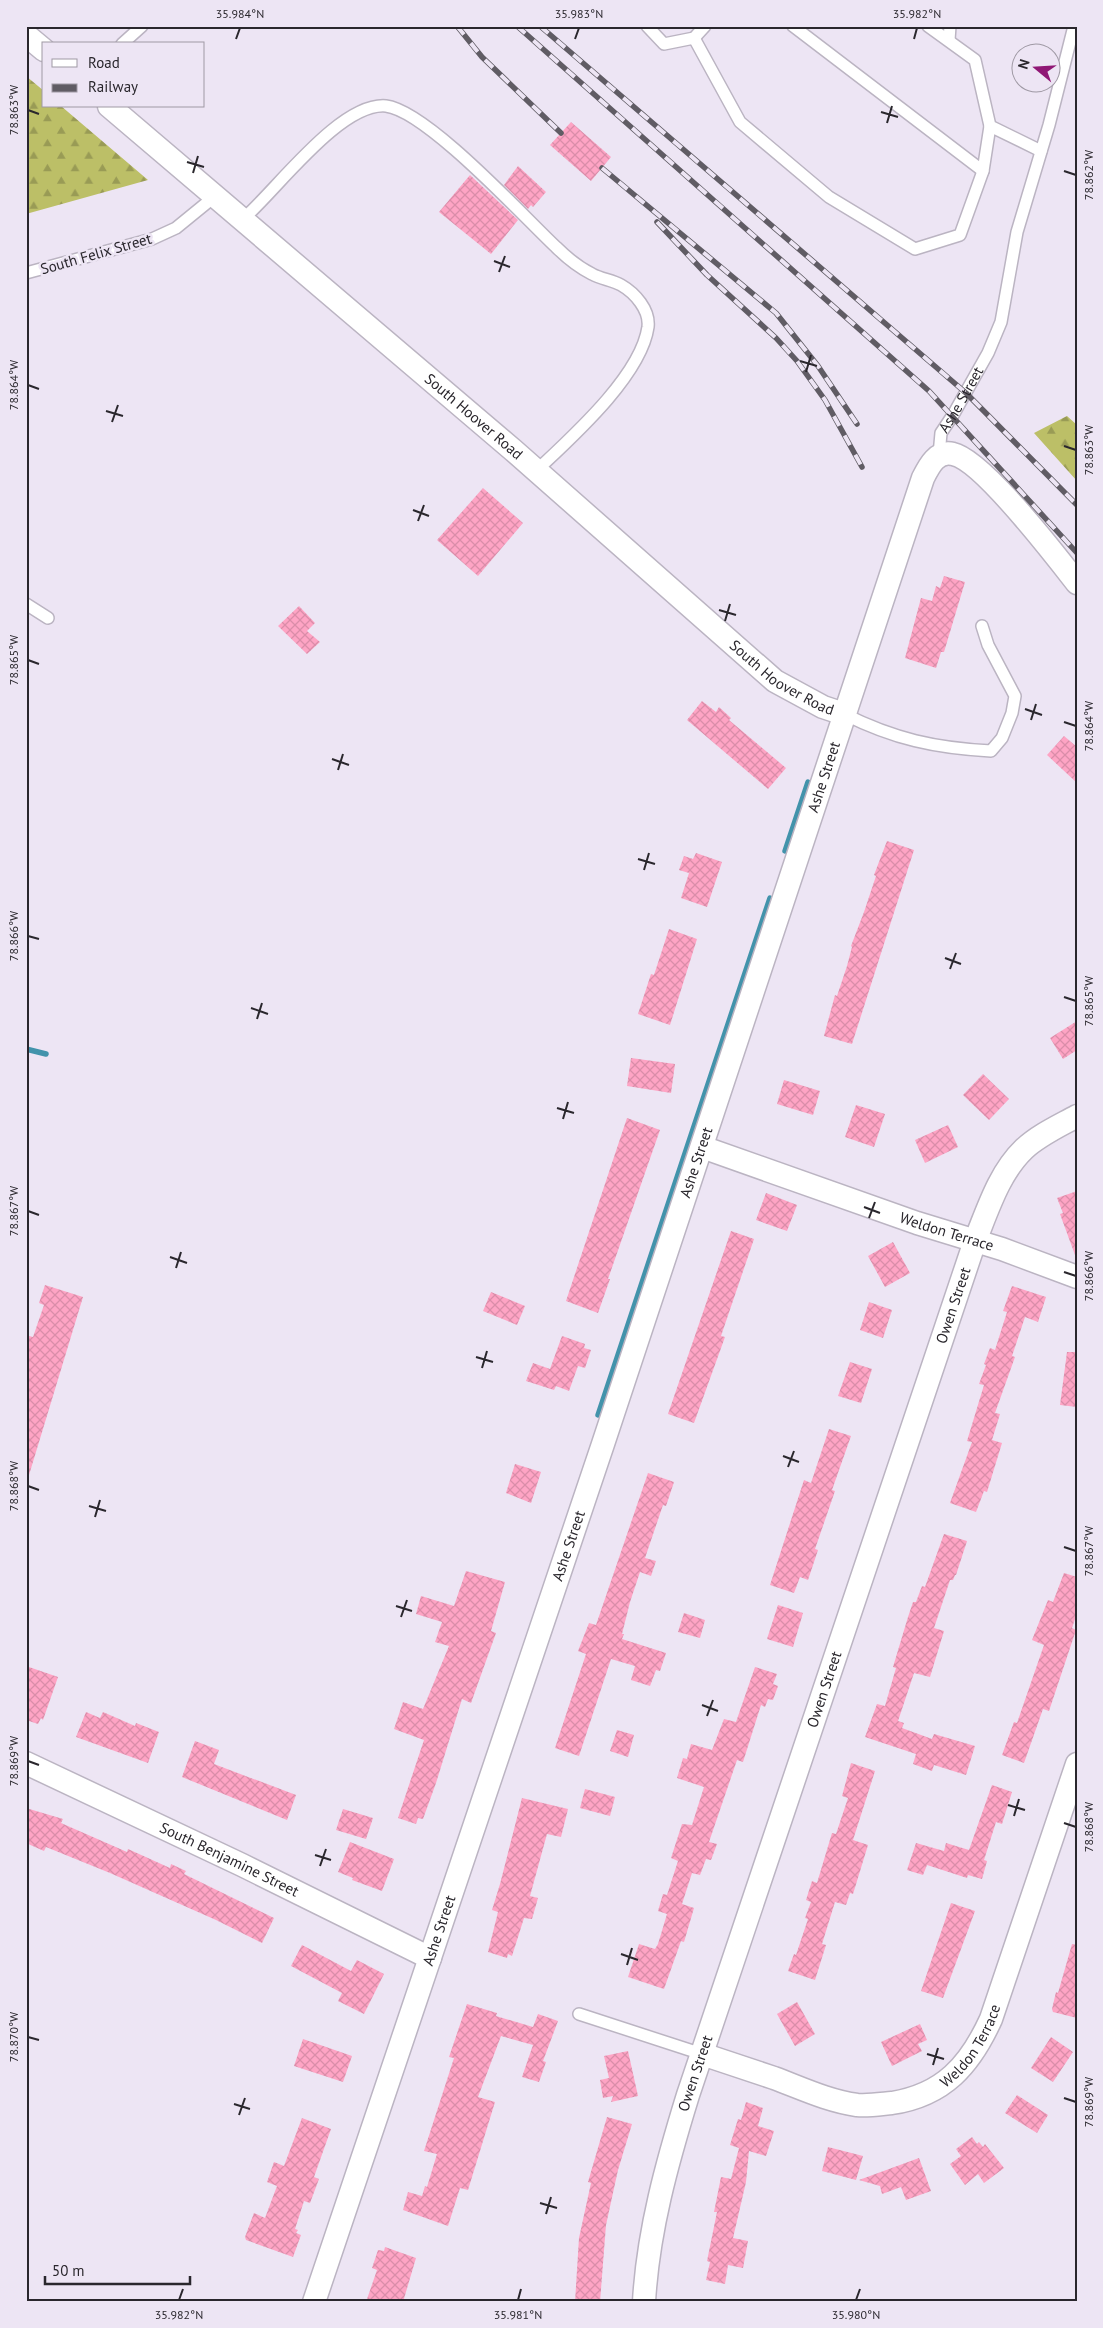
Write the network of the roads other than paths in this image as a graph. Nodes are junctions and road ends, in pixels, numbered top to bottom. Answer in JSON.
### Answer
{"nodes":[{"id":1,"x":142,"y":26,"type":"edge"},
{"id":2,"x":647,"y":26,"type":"edge"},
{"id":3,"x":705,"y":26,"type":"edge"},
{"id":4,"x":793,"y":26,"type":"edge"},
{"id":5,"x":928,"y":26,"type":"edge"},
{"id":6,"x":950,"y":26,"type":"edge"},
{"id":7,"x":1074,"y":26,"type":"edge"},
{"id":8,"x":26,"y":35,"type":"edge"},
{"id":9,"x":694,"y":38,"type":"junction"},
{"id":10,"x":949,"y":40,"type":"junction"},
{"id":11,"x":124,"y":42,"type":"edge"},
{"id":12,"x":42,"y":48,"type":"edge"},
{"id":13,"x":111,"y":108,"type":"edge"},
{"id":14,"x":990,"y":126,"type":"junction"},
{"id":15,"x":1041,"y":151,"type":"junction"},
{"id":16,"x":983,"y":171,"type":"junction"},
{"id":17,"x":214,"y":197,"type":"junction"},
{"id":18,"x":242,"y":220,"type":"junction"},
{"id":19,"x":26,"y":273,"type":"edge"},
{"id":20,"x":939,"y":455,"type":"junction"},
{"id":21,"x":536,"y":471,"type":"junction"},
{"id":22,"x":1077,"y":583,"type":"edge"},
{"id":23,"x":26,"y":604,"type":"edge"},
{"id":24,"x":48,"y":618,"type":"dead end"},
{"id":25,"x":982,"y":626,"type":"dead end"},
{"id":26,"x":844,"y":714,"type":"junction"},
{"id":27,"x":1077,"y":1116,"type":"edge"},
{"id":28,"x":702,"y":1147,"type":"junction"},
{"id":29,"x":976,"y":1240,"type":"junction"},
{"id":30,"x":1077,"y":1277,"type":"edge"},
{"id":31,"x":26,"y":1763,"type":"edge"},
{"id":32,"x":1077,"y":1764,"type":"edge"},
{"id":33,"x":430,"y":1958,"type":"junction"},
{"id":34,"x":579,"y":2014,"type":"dead end"},
{"id":35,"x":702,"y":2054,"type":"junction"},
{"id":36,"x":314,"y":2302,"type":"edge"},
{"id":37,"x":644,"y":2302,"type":"edge"}],
"edges":[{"from":1,"to":11,"type":"lane"},
{"from":2,"to":9,"type":"lane"},
{"from":3,"to":9,"type":"lane"},
{"from":4,"to":16,"type":"lane"},
{"from":5,"to":10,"type":"lane"},
{"from":6,"to":10,"type":"lane"},
{"from":7,"to":15,"type":"lane","name":"Ashe Street"},
{"from":8,"to":12,"type":"street"},
{"from":9,"to":16,"type":"lane"},
{"from":10,"to":14,"type":"lane"},
{"from":13,"to":17,"type":"street","name":"South Hoover Road"},
{"from":14,"to":15,"type":"lane"},
{"from":14,"to":16,"type":"lane"},
{"from":15,"to":20,"type":"lane","name":"Ashe Street"},
{"from":17,"to":18,"type":"street","name":"South Hoover Road"},
{"from":17,"to":19,"type":"lane","name":"South Felix Street"},
{"from":18,"to":21,"type":"street","name":"South Hoover Road"},
{"from":18,"to":21,"type":"lane"},
{"from":20,"to":22,"type":"street"},
{"from":20,"to":26,"type":"street","name":"Ashe Street"},
{"from":21,"to":26,"type":"street","name":"South Hoover Road"},
{"from":23,"to":24,"type":"lane"},
{"from":25,"to":26,"type":"lane"},
{"from":26,"to":28,"type":"street","name":"Ashe Street"},
{"from":27,"to":29,"type":"street","name":"Owen Street"},
{"from":28,"to":29,"type":"street","name":"Weldon Terrace"},
{"from":28,"to":33,"type":"street","name":"Ashe Street"},
{"from":29,"to":30,"type":"street","name":"Weldon Terrace"},
{"from":29,"to":35,"type":"street","name":"Owen Street"},
{"from":31,"to":33,"type":"street","name":"South Benjamine Street"},
{"from":32,"to":35,"type":"street","name":"Weldon Terrace"},
{"from":33,"to":36,"type":"street","name":"Ashe Street"},
{"from":34,"to":35,"type":"lane"},
{"from":35,"to":37,"type":"street","name":"Owen Street"}]}
